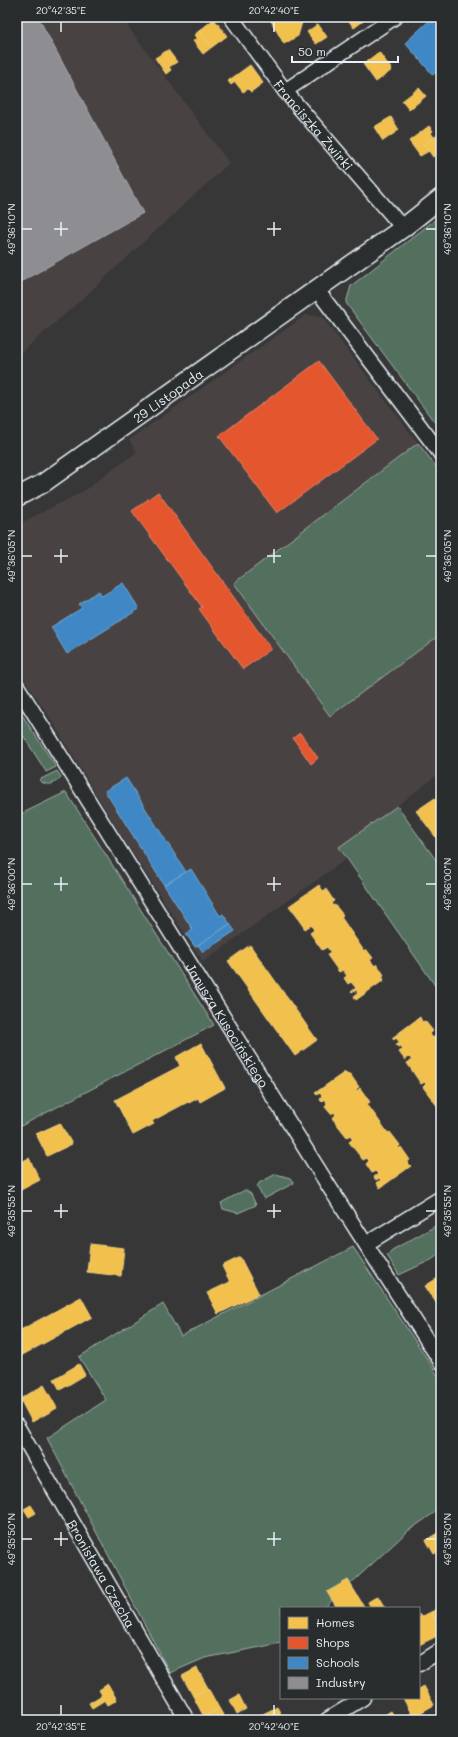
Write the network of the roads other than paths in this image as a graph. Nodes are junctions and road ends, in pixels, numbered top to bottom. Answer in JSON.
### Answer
{"nodes":[{"id":1,"x":231,"y":17,"type":"edge"},
{"id":2,"x":394,"y":17,"type":"edge"},
{"id":3,"x":285,"y":90,"type":"junction"},
{"id":4,"x":441,"y":198,"type":"edge"},
{"id":5,"x":403,"y":228,"type":"junction"},
{"id":6,"x":317,"y":290,"type":"junction"},
{"id":7,"x":441,"y":454,"type":"edge"},
{"id":8,"x":17,"y":497,"type":"edge"},
{"id":9,"x":17,"y":686,"type":"edge"},
{"id":10,"x":441,"y":1198,"type":"edge"},
{"id":11,"x":366,"y":1244,"type":"junction"},
{"id":12,"x":441,"y":1362,"type":"edge"},
{"id":13,"x":17,"y":1426,"type":"edge"},
{"id":14,"x":441,"y":1650,"type":"edge"},
{"id":15,"x":420,"y":1663,"type":"edge"},
{"id":16,"x":361,"y":1699,"type":"edge"},
{"id":17,"x":187,"y":1720,"type":"edge"},
{"id":18,"x":327,"y":1720,"type":"edge"}],
"edges":[{"from":1,"to":3,"type":"street","name":"Franciszka Żwirki"},
{"from":2,"to":3,"type":"street"},
{"from":3,"to":5,"type":"street","name":"Franciszka Żwirki"},
{"from":4,"to":5,"type":"street","name":"29 Listopada"},
{"from":5,"to":6,"type":"street","name":"29 Listopada"},
{"from":6,"to":7,"type":"street"},
{"from":6,"to":8,"type":"street","name":"29 Listopada"},
{"from":9,"to":11,"type":"street","name":"Janusza Kusocińskiego"},
{"from":10,"to":11,"type":"street"},
{"from":11,"to":12,"type":"street","name":"Janusza Kusocińskiego"},
{"from":13,"to":17,"type":"street","name":"Bronisława Czecha"},
{"from":14,"to":15,"type":"street"},
{"from":16,"to":18,"type":"street"}]}
